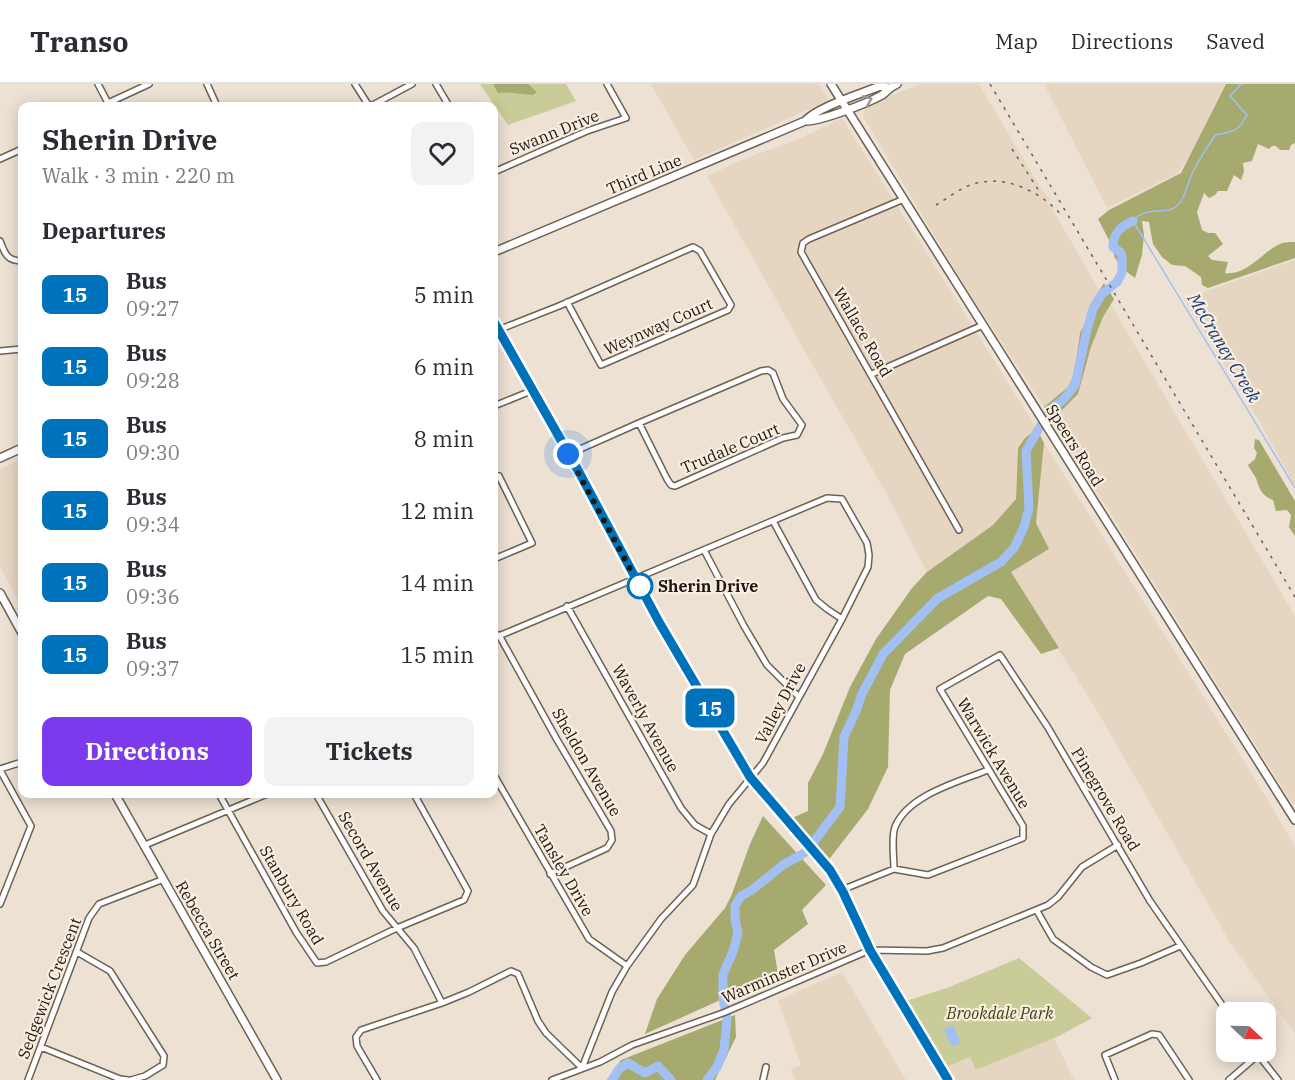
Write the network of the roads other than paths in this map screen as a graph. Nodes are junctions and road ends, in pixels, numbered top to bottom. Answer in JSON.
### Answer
{"nodes":[{"id":1,"x":98,"y":84,"type":"edge"},
{"id":2,"x":149,"y":84,"type":"edge"},
{"id":3,"x":207,"y":84,"type":"edge"},
{"id":4,"x":355,"y":84,"type":"edge"},
{"id":5,"x":412,"y":84,"type":"edge"},
{"id":6,"x":436,"y":84,"type":"edge"},
{"id":7,"x":607,"y":84,"type":"edge"},
{"id":8,"x":831,"y":84,"type":"edge"},
{"id":9,"x":897,"y":84,"type":"edge"},
{"id":10,"x":888,"y":88,"type":"junction"},
{"id":11,"x":107,"y":102,"type":"edge"},
{"id":12,"x":110,"y":102,"type":"edge"},
{"id":13,"x":215,"y":102,"type":"edge"},
{"id":14,"x":367,"y":102,"type":"edge"},
{"id":15,"x":378,"y":102,"type":"edge"},
{"id":16,"x":447,"y":102,"type":"edge"},
{"id":17,"x":842,"y":102,"type":"junction"},
{"id":18,"x":846,"y":109,"type":"junction"},
{"id":19,"x":805,"y":121,"type":"junction"},
{"id":20,"x":18,"y":151,"type":"edge"},
{"id":21,"x":0,"y":159,"type":"edge"},
{"id":22,"x":498,"y":170,"type":"edge"},
{"id":23,"x":904,"y":199,"type":"junction"},
{"id":24,"x":0,"y":241,"type":"edge"},
{"id":25,"x":498,"y":250,"type":"edge"},
{"id":26,"x":18,"y":260,"type":"edge"},
{"id":27,"x":567,"y":302,"type":"junction"},
{"id":28,"x":983,"y":325,"type":"junction"},
{"id":29,"x":498,"y":330,"type":"joint"},
{"id":30,"x":18,"y":349,"type":"edge"},
{"id":31,"x":0,"y":351,"type":"edge"},
{"id":32,"x":872,"y":374,"type":"junction"},
{"id":33,"x":531,"y":391,"type":"junction"},
{"id":34,"x":498,"y":404,"type":"edge"},
{"id":35,"x":639,"y":423,"type":"junction"},
{"id":36,"x":18,"y":450,"type":"edge"},
{"id":37,"x":568,"y":454,"type":"junction"},
{"id":38,"x":0,"y":458,"type":"edge"},
{"id":39,"x":498,"y":477,"type":"edge"},
{"id":40,"x":773,"y":521,"type":"junction"},
{"id":41,"x":959,"y":531,"type":"dead end"},
{"id":42,"x":704,"y":550,"type":"junction"},
{"id":43,"x":498,"y":557,"type":"edge"},
{"id":44,"x":635,"y":578,"type":"junction"},
{"id":45,"x":0,"y":593,"type":"edge"},
{"id":46,"x":567,"y":606,"type":"junction"},
{"id":47,"x":842,"y":619,"type":"junction"},
{"id":48,"x":18,"y":626,"type":"edge"},
{"id":49,"x":498,"y":635,"type":"edge"},
{"id":50,"x":498,"y":639,"type":"edge"},
{"id":51,"x":940,"y":689,"type":"joint"},
{"id":52,"x":798,"y":696,"type":"junction"},
{"id":53,"x":18,"y":763,"type":"edge"},
{"id":54,"x":0,"y":770,"type":"edge"},
{"id":55,"x":988,"y":770,"type":"junction"},
{"id":56,"x":750,"y":777,"type":"junction"},
{"id":57,"x":498,"y":782,"type":"edge"},
{"id":58,"x":117,"y":798,"type":"edge"},
{"id":59,"x":221,"y":798,"type":"edge"},
{"id":60,"x":257,"y":798,"type":"edge"},
{"id":61,"x":318,"y":798,"type":"edge"},
{"id":62,"x":416,"y":798,"type":"edge"},
{"id":63,"x":228,"y":809,"type":"junction"},
{"id":64,"x":1295,"y":820,"type":"edge"},
{"id":65,"x":711,"y":834,"type":"junction"},
{"id":66,"x":145,"y":845,"type":"junction"},
{"id":67,"x":1118,"y":845,"type":"junction"},
{"id":68,"x":894,"y":869,"type":"junction"},
{"id":69,"x":550,"y":874,"type":"junction"},
{"id":70,"x":164,"y":879,"type":"junction"},
{"id":71,"x":843,"y":892,"type":"junction"},
{"id":72,"x":0,"y":904,"type":"edge"},
{"id":73,"x":1037,"y":911,"type":"junction"},
{"id":74,"x":397,"y":928,"type":"junction"},
{"id":75,"x":1180,"y":946,"type":"junction"},
{"id":76,"x":870,"y":950,"type":"junction"},
{"id":77,"x":77,"y":952,"type":"junction"},
{"id":78,"x":627,"y":966,"type":"junction"},
{"id":79,"x":1220,"y":1002,"type":"edge"},
{"id":80,"x":442,"y":1003,"type":"junction"},
{"id":81,"x":41,"y":1047,"type":"junction"},
{"id":82,"x":1248,"y":1062,"type":"edge"},
{"id":83,"x":1264,"y":1062,"type":"edge"},
{"id":84,"x":766,"y":1067,"type":"dead end"},
{"id":85,"x":582,"y":1068,"type":"junction"},
{"id":86,"x":28,"y":1080,"type":"edge"},
{"id":87,"x":130,"y":1080,"type":"edge"},
{"id":88,"x":277,"y":1080,"type":"edge"},
{"id":89,"x":377,"y":1080,"type":"edge"},
{"id":90,"x":552,"y":1080,"type":"edge"},
{"id":91,"x":763,"y":1080,"type":"edge"},
{"id":92,"x":948,"y":1080,"type":"edge"},
{"id":93,"x":1115,"y":1080,"type":"edge"},
{"id":94,"x":1189,"y":1080,"type":"edge"},
{"id":95,"x":1229,"y":1080,"type":"edge"},
{"id":96,"x":1278,"y":1080,"type":"edge"}],
"edges":[{"from":1,"to":11,"type":"street"},
{"from":2,"to":12,"type":"street"},
{"from":3,"to":13,"type":"street"},
{"from":4,"to":14,"type":"street"},
{"from":5,"to":15,"type":"street"},
{"from":6,"to":16,"type":"street"},
{"from":7,"to":22,"type":"street","name":"Swann Drive"},
{"from":8,"to":17,"type":"main road","name":"Speers Road"},
{"from":9,"to":10,"type":"main road","name":"Third Line"},
{"from":10,"to":17,"type":"main road","name":"Third Line"},
{"from":18,"to":10,"type":"main road","name":"Third Line","one_way":true},
{"from":17,"to":18,"type":"main road","name":"Speers Road"},
{"from":17,"to":19,"type":"main road","name":"Third Line"},
{"from":18,"to":19,"type":"main road","name":"Third Line"},
{"from":18,"to":23,"type":"main road","name":"Speers Road"},
{"from":19,"to":25,"type":"main road","name":"Third Line"},
{"from":20,"to":21,"type":"street"},
{"from":23,"to":28,"type":"main road","name":"Speers Road"},
{"from":23,"to":32,"type":"street","name":"Wallace Road"},
{"from":24,"to":26,"type":"street"},
{"from":27,"to":27,"type":"street","name":"Weynway Court"},
{"from":27,"to":29,"type":"street","name":"Weynway Court"},
{"from":28,"to":32,"type":"street"},
{"from":28,"to":64,"type":"main road","name":"Speers Road"},
{"from":29,"to":33,"type":"street"},
{"from":30,"to":31,"type":"street"},
{"from":32,"to":41,"type":"street","name":"Wallace Road"},
{"from":33,"to":34,"type":"street"},
{"from":33,"to":37,"type":"street"},
{"from":35,"to":35,"type":"street","name":"Trudale Court"},
{"from":35,"to":37,"type":"street","name":"Trudale Court"},
{"from":36,"to":38,"type":"main road"},
{"from":37,"to":44,"type":"street"},
{"from":39,"to":43,"type":"street"},
{"from":40,"to":42,"type":"street"},
{"from":40,"to":47,"type":"street"},
{"from":40,"to":47,"type":"street","name":"Valley Drive"},
{"from":42,"to":44,"type":"street"},
{"from":42,"to":52,"type":"street"},
{"from":44,"to":46,"type":"street"},
{"from":44,"to":56,"type":"street"},
{"from":45,"to":48,"type":"main road"},
{"from":46,"to":49,"type":"street"},
{"from":46,"to":65,"type":"street","name":"Waverly Avenue"},
{"from":47,"to":52,"type":"street","name":"Valley Drive"},
{"from":50,"to":69,"type":"street","name":"Sheldon Avenue"},
{"from":51,"to":55,"type":"street","name":"Warwick Avenue"},
{"from":51,"to":67,"type":"street","name":"Pinegrove Road"},
{"from":52,"to":56,"type":"street","name":"Valley Drive"},
{"from":53,"to":54,"type":"street"},
{"from":54,"to":72,"type":"street"},
{"from":55,"to":68,"type":"street"},
{"from":55,"to":68,"type":"street","name":"Warwick Avenue"},
{"from":56,"to":65,"type":"street","name":"Valley Drive"},
{"from":56,"to":71,"type":"street"},
{"from":57,"to":69,"type":"street","name":"Tansley Drive"},
{"from":58,"to":66,"type":"main road","name":"Rebecca Street"},
{"from":59,"to":63,"type":"street","name":"Stanbury Road"},
{"from":60,"to":63,"type":"street"},
{"from":61,"to":74,"type":"street","name":"Secord Avenue"},
{"from":62,"to":74,"type":"street"},
{"from":63,"to":66,"type":"street"},
{"from":63,"to":74,"type":"street","name":"Stanbury Road"},
{"from":65,"to":78,"type":"street","name":"Valley Drive"},
{"from":66,"to":70,"type":"main road","name":"Rebecca Street"},
{"from":67,"to":73,"type":"street","name":"Warminster Drive"},
{"from":67,"to":75,"type":"street","name":"Pinegrove Road"},
{"from":68,"to":71,"type":"street"},
{"from":69,"to":78,"type":"street","name":"Tansley Drive"},
{"from":70,"to":77,"type":"street","name":"Sedgewick Crescent"},
{"from":70,"to":88,"type":"main road","name":"Rebecca Street"},
{"from":71,"to":76,"type":"street"},
{"from":73,"to":75,"type":"street"},
{"from":73,"to":76,"type":"street","name":"Warminster Drive"},
{"from":74,"to":80,"type":"street","name":"Secord Avenue"},
{"from":75,"to":79,"type":"street","name":"Pinegrove Road"},
{"from":76,"to":85,"type":"street","name":"Warminster Drive"},
{"from":76,"to":92,"type":"street"},
{"from":77,"to":81,"type":"street","name":"Sedgewick Crescent"},
{"from":77,"to":87,"type":"street"},
{"from":78,"to":85,"type":"street"},
{"from":80,"to":85,"type":"street"},
{"from":80,"to":89,"type":"street"},
{"from":81,"to":86,"type":"street","name":"Sedgewick Crescent"},
{"from":81,"to":87,"type":"street"},
{"from":82,"to":95,"type":"street"},
{"from":83,"to":96,"type":"street"},
{"from":84,"to":91,"type":"street"},
{"from":85,"to":90,"type":"street","name":"Warminster Drive"},
{"from":93,"to":94,"type":"street"}]}
